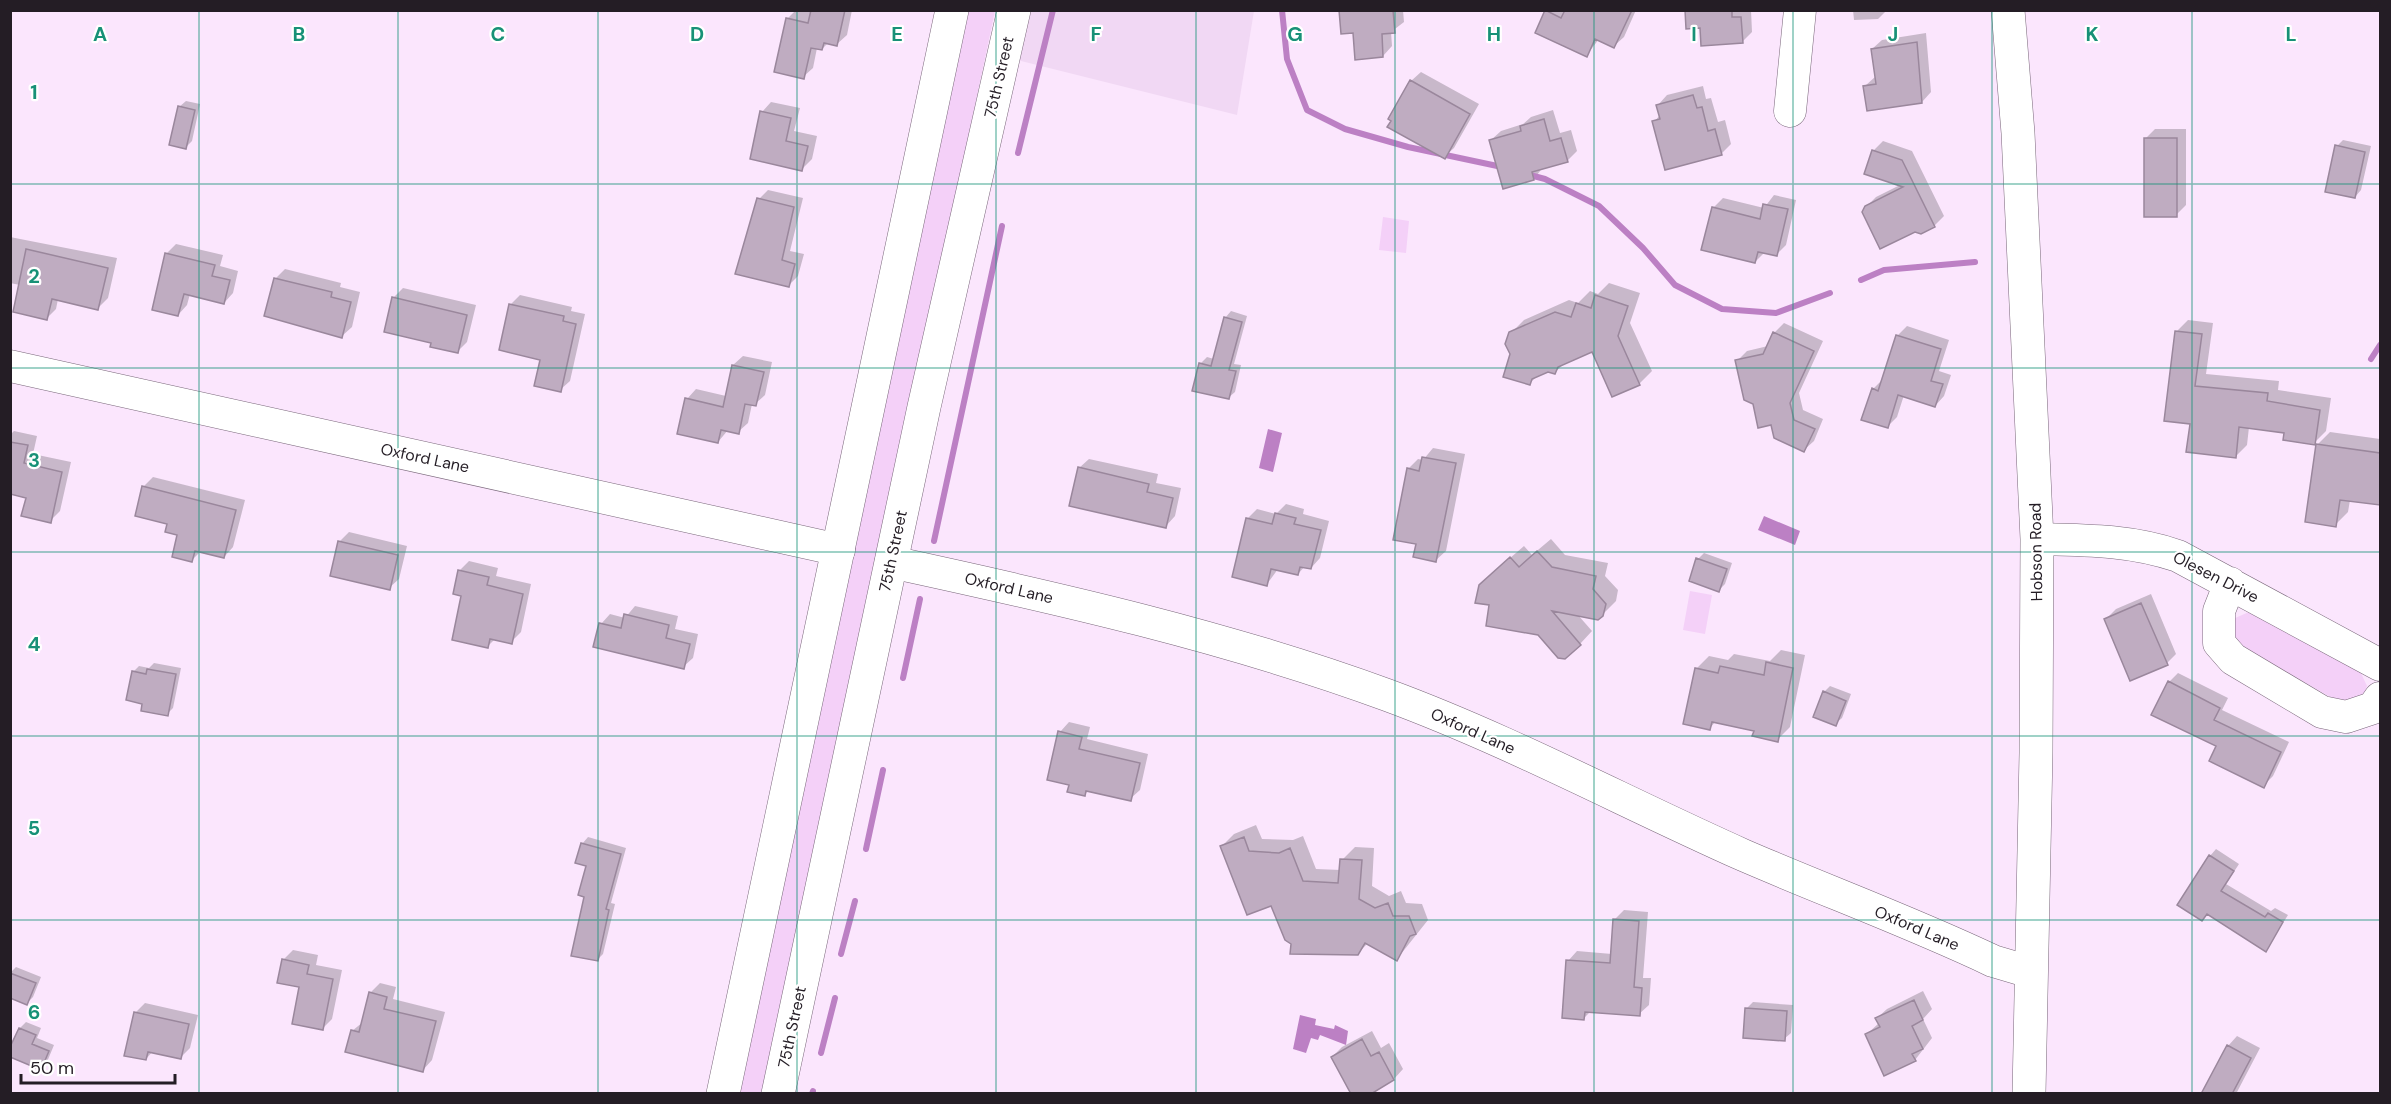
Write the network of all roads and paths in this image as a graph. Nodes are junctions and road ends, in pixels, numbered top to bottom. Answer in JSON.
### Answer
{"nodes":[{"id":1,"x":952,"y":10,"type":"edge"},
{"id":2,"x":1014,"y":10,"type":"edge"},
{"id":3,"x":1800,"y":10,"type":"edge"},
{"id":4,"x":2008,"y":10,"type":"edge"},
{"id":5,"x":1790,"y":111,"type":"dead end"},
{"id":6,"x":10,"y":366,"type":"edge"},
{"id":7,"x":2037,"y":539,"type":"junction"},
{"id":8,"x":839,"y":550,"type":"junction"},
{"id":9,"x":891,"y":562,"type":"junction"},
{"id":10,"x":2230,"y":584,"type":"junction"},
{"id":11,"x":2380,"y":665,"type":"edge"},
{"id":12,"x":2380,"y":698,"type":"edge"},
{"id":13,"x":2030,"y":972,"type":"junction"},
{"id":14,"x":723,"y":1094,"type":"edge"},
{"id":15,"x":778,"y":1094,"type":"edge"},
{"id":16,"x":2029,"y":1094,"type":"edge"}],
"edges":[{"from":1,"to":8,"type":"main road"},
{"from":2,"to":9,"type":"main road","name":"75th Street"},
{"from":3,"to":5,"type":"street"},
{"from":4,"to":7,"type":"main road","name":"Hobson Road"},
{"from":6,"to":8,"type":"street","name":"Oxford Lane"},
{"from":7,"to":10,"type":"street","name":"Olesen Drive"},
{"from":7,"to":13,"type":"main road","name":"Hobson Road"},
{"from":8,"to":14,"type":"main road"},
{"from":9,"to":13,"type":"street","name":"Oxford Lane"},
{"from":9,"to":15,"type":"main road","name":"75th Street"},
{"from":10,"to":11,"type":"street","name":"Olesen Drive"},
{"from":10,"to":12,"type":"street"},
{"from":13,"to":16,"type":"main road","name":"Hobson Road"}]}
